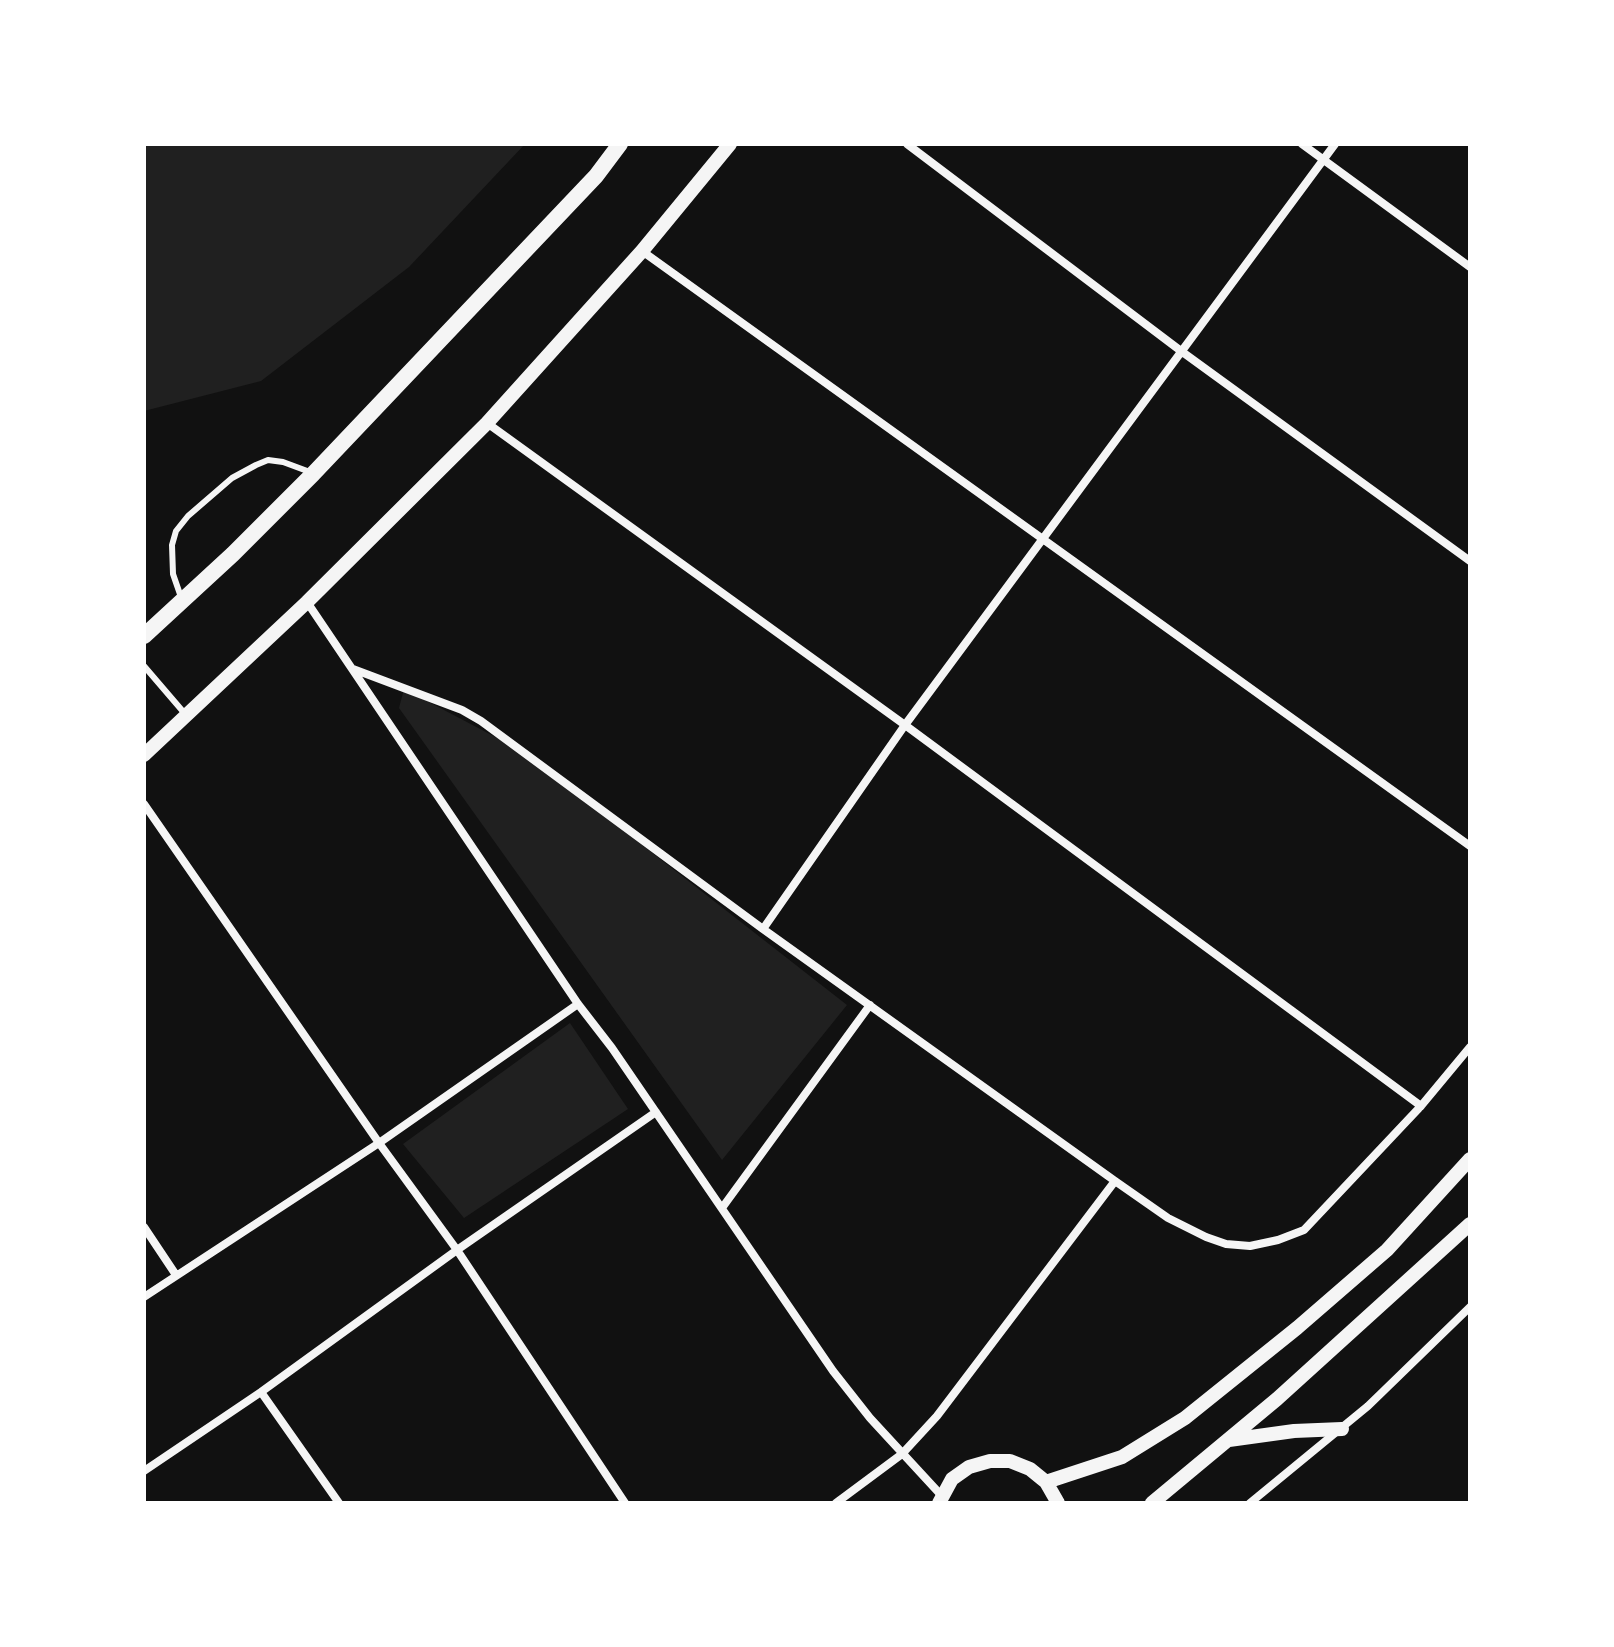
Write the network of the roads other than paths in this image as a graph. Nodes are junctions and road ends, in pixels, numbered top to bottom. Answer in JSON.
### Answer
{"nodes":[{"id":1,"x":620,"y":144,"type":"edge"},
{"id":2,"x":730,"y":144,"type":"edge"},
{"id":3,"x":907,"y":144,"type":"edge"},
{"id":4,"x":1302,"y":144,"type":"edge"},
{"id":5,"x":1335,"y":144,"type":"edge"},
{"id":6,"x":1324,"y":160,"type":"junction"},
{"id":7,"x":642,"y":251,"type":"junction"},
{"id":8,"x":1470,"y":267,"type":"edge"},
{"id":9,"x":1181,"y":351,"type":"junction"},
{"id":10,"x":487,"y":423,"type":"junction"},
{"id":11,"x":313,"y":474,"type":"junction"},
{"id":12,"x":1043,"y":537,"type":"junction"},
{"id":13,"x":1470,"y":561,"type":"edge"},
{"id":14,"x":182,"y":602,"type":"junction"},
{"id":15,"x":307,"y":602,"type":"junction"},
{"id":16,"x":144,"y":636,"type":"edge"},
{"id":17,"x":144,"y":666,"type":"edge"},
{"id":18,"x":353,"y":669,"type":"junction"},
{"id":19,"x":187,"y":717,"type":"junction"},
{"id":20,"x":905,"y":725,"type":"junction"},
{"id":21,"x":144,"y":755,"type":"edge"},
{"id":22,"x":144,"y":804,"type":"edge"},
{"id":23,"x":1470,"y":846,"type":"edge"},
{"id":24,"x":763,"y":929,"type":"junction"},
{"id":25,"x":578,"y":1004,"type":"junction"},
{"id":26,"x":870,"y":1005,"type":"junction"},
{"id":27,"x":1470,"y":1047,"type":"edge"},
{"id":28,"x":1421,"y":1106,"type":"junction"},
{"id":29,"x":656,"y":1112,"type":"junction"},
{"id":30,"x":379,"y":1143,"type":"junction"},
{"id":31,"x":1470,"y":1159,"type":"edge"},
{"id":32,"x":1115,"y":1181,"type":"junction"},
{"id":33,"x":722,"y":1208,"type":"junction"},
{"id":34,"x":1470,"y":1224,"type":"edge"},
{"id":35,"x":144,"y":1227,"type":"edge"},
{"id":36,"x":457,"y":1250,"type":"junction"},
{"id":37,"x":176,"y":1275,"type":"junction"},
{"id":38,"x":144,"y":1297,"type":"edge"},
{"id":39,"x":1470,"y":1307,"type":"edge"},
{"id":40,"x":261,"y":1392,"type":"junction"},
{"id":41,"x":1342,"y":1429,"type":"junction"},
{"id":42,"x":1228,"y":1440,"type":"junction"},
{"id":43,"x":902,"y":1454,"type":"junction"},
{"id":44,"x":144,"y":1471,"type":"edge"},
{"id":45,"x":1046,"y":1482,"type":"junction"},
{"id":46,"x":940,"y":1499,"type":"edge"},
{"id":47,"x":339,"y":1503,"type":"edge"},
{"id":48,"x":625,"y":1503,"type":"edge"},
{"id":49,"x":836,"y":1503,"type":"edge"},
{"id":50,"x":1058,"y":1503,"type":"edge"},
{"id":51,"x":1152,"y":1503,"type":"edge"},
{"id":52,"x":1250,"y":1503,"type":"edge"}],
"edges":[{"from":1,"to":11,"type":"main road"},
{"from":2,"to":7,"type":"street"},
{"from":3,"to":9,"type":"street"},
{"from":4,"to":6,"type":"street"},
{"from":5,"to":6,"type":"street"},
{"from":6,"to":8,"type":"street"},
{"from":6,"to":9,"type":"street"},
{"from":7,"to":10,"type":"street"},
{"from":7,"to":12,"type":"street"},
{"from":9,"to":12,"type":"street"},
{"from":9,"to":13,"type":"street"},
{"from":10,"to":15,"type":"street"},
{"from":10,"to":20,"type":"street"},
{"from":11,"to":14,"type":"main road"},
{"from":11,"to":14,"type":"lane"},
{"from":12,"to":20,"type":"street"},
{"from":12,"to":23,"type":"street"},
{"from":14,"to":16,"type":"main road"},
{"from":15,"to":18,"type":"street"},
{"from":15,"to":19,"type":"street"},
{"from":17,"to":19,"type":"lane"},
{"from":18,"to":24,"type":"street"},
{"from":18,"to":25,"type":"street"},
{"from":19,"to":21,"type":"street"},
{"from":20,"to":24,"type":"street"},
{"from":20,"to":28,"type":"street"},
{"from":22,"to":30,"type":"street"},
{"from":24,"to":26,"type":"street"},
{"from":25,"to":29,"type":"street"},
{"from":25,"to":30,"type":"street"},
{"from":26,"to":32,"type":"street"},
{"from":26,"to":33,"type":"street"},
{"from":27,"to":28,"type":"street"},
{"from":28,"to":32,"type":"street"},
{"from":29,"to":33,"type":"street"},
{"from":29,"to":36,"type":"street"},
{"from":30,"to":36,"type":"street"},
{"from":30,"to":37,"type":"street"},
{"from":31,"to":45,"type":"street"},
{"from":32,"to":43,"type":"street"},
{"from":33,"to":43,"type":"street"},
{"from":34,"to":42,"type":"street"},
{"from":35,"to":37,"type":"street"},
{"from":36,"to":40,"type":"street"},
{"from":36,"to":48,"type":"street"},
{"from":37,"to":38,"type":"street"},
{"from":39,"to":41,"type":"street"},
{"from":40,"to":44,"type":"street"},
{"from":40,"to":47,"type":"street"},
{"from":41,"to":42,"type":"street"},
{"from":41,"to":52,"type":"street"},
{"from":42,"to":51,"type":"street"},
{"from":43,"to":46,"type":"street"},
{"from":43,"to":49,"type":"street"},
{"from":45,"to":46,"type":"street"},
{"from":45,"to":50,"type":"street"}]}
